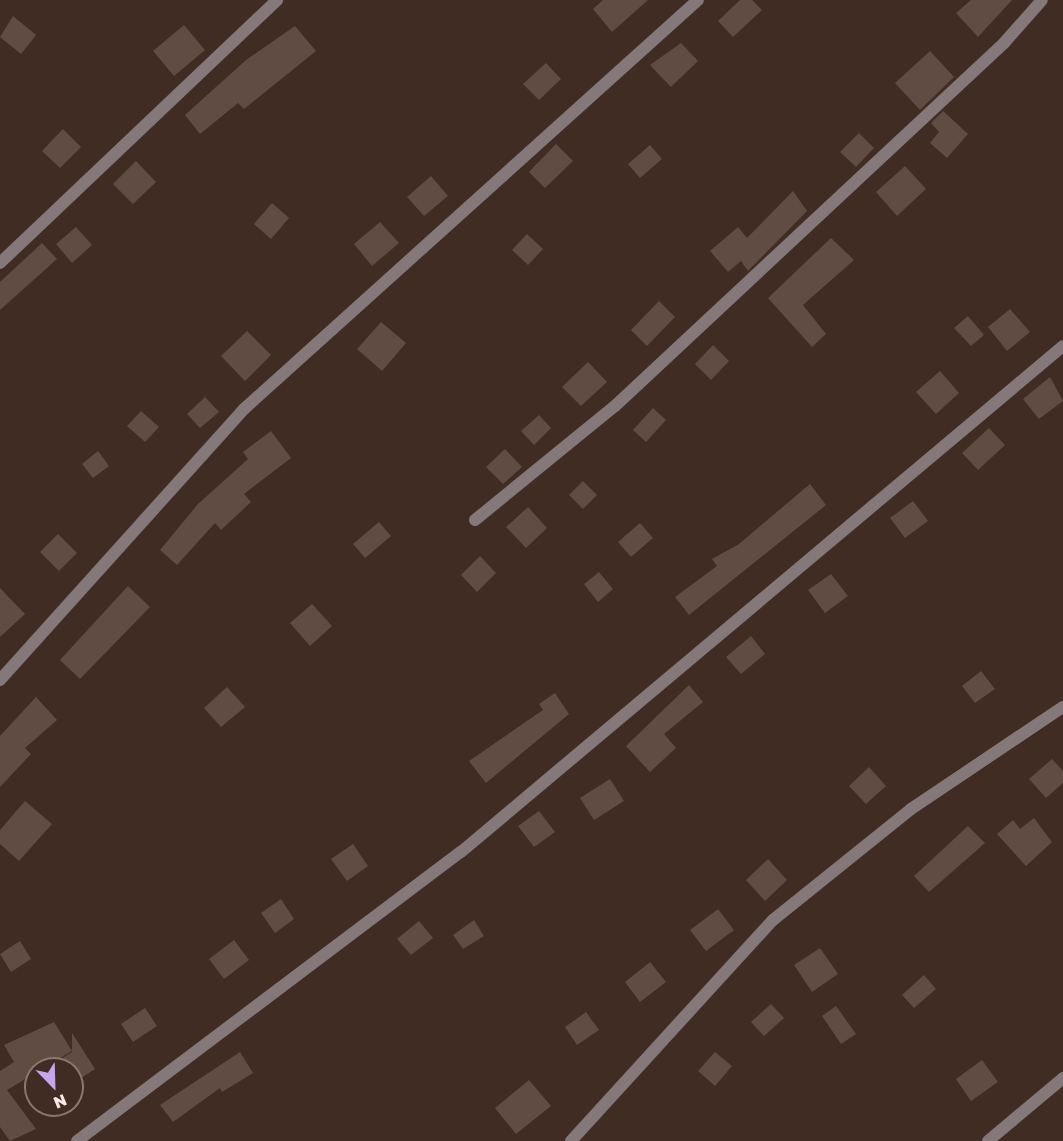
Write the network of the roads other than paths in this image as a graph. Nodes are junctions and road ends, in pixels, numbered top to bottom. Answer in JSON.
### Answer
{"nodes":[{"id":1,"x":277,"y":0,"type":"edge"},
{"id":2,"x":698,"y":0,"type":"edge"},
{"id":3,"x":1042,"y":0,"type":"edge"},
{"id":4,"x":0,"y":263,"type":"edge"},
{"id":5,"x":1063,"y":346,"type":"edge"},
{"id":6,"x":475,"y":520,"type":"dead end"},
{"id":7,"x":1,"y":677,"type":"edge"},
{"id":8,"x":1063,"y":707,"type":"edge"},
{"id":9,"x":1063,"y":1078,"type":"edge"},
{"id":10,"x":78,"y":1141,"type":"edge"},
{"id":11,"x":571,"y":1141,"type":"edge"},
{"id":12,"x":988,"y":1141,"type":"edge"}],
"edges":[{"from":1,"to":4,"type":"street"},
{"from":2,"to":7,"type":"street"},
{"from":3,"to":6,"type":"street"},
{"from":5,"to":10,"type":"street"},
{"from":8,"to":11,"type":"street"},
{"from":9,"to":12,"type":"street"}]}
